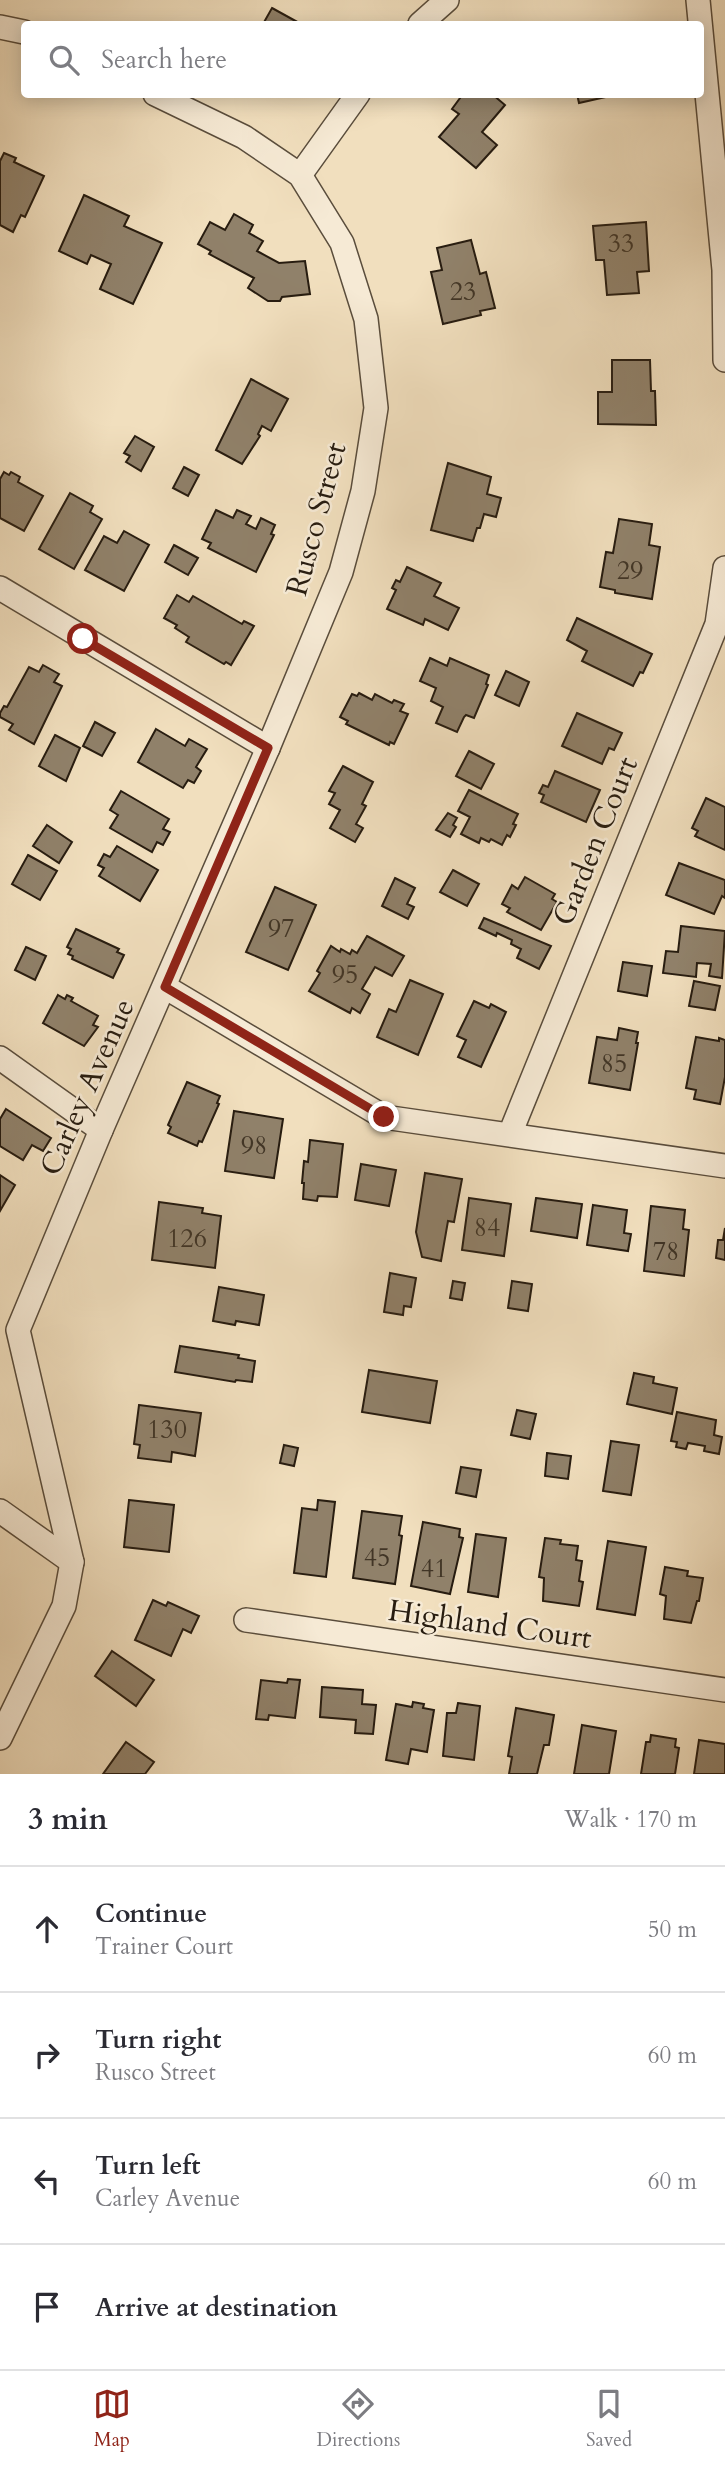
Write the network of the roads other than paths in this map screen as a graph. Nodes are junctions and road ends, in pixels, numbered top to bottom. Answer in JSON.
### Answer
{"nodes":[{"id":1,"x":447,"y":0,"type":"edge"},
{"id":2,"x":698,"y":0,"type":"edge"},
{"id":3,"x":423,"y":21,"type":"edge"},
{"id":4,"x":700,"y":21,"type":"edge"},
{"id":5,"x":0,"y":27,"type":"edge"},
{"id":6,"x":21,"y":31,"type":"edge"},
{"id":7,"x":704,"y":62,"type":"edge"},
{"id":8,"x":163,"y":98,"type":"edge"},
{"id":9,"x":355,"y":98,"type":"edge"},
{"id":10,"x":300,"y":175,"type":"junction"},
{"id":11,"x":725,"y":360,"type":"edge"},
{"id":12,"x":725,"y":568,"type":"edge"},
{"id":13,"x":0,"y":588,"type":"edge"},
{"id":14,"x":268,"y":748,"type":"junction"},
{"id":15,"x":165,"y":987,"type":"junction"},
{"id":16,"x":0,"y":1058,"type":"edge"},
{"id":17,"x":101,"y":1130,"type":"junction"},
{"id":18,"x":510,"y":1134,"type":"junction"},
{"id":19,"x":725,"y":1166,"type":"edge"},
{"id":20,"x":0,"y":1511,"type":"edge"},
{"id":21,"x":72,"y":1562,"type":"junction"},
{"id":22,"x":246,"y":1620,"type":"dead end"},
{"id":23,"x":725,"y":1690,"type":"edge"},
{"id":24,"x":0,"y":1738,"type":"edge"}],
"edges":[{"from":1,"to":3,"type":"street"},
{"from":2,"to":4,"type":"street"},
{"from":5,"to":6,"type":"street"},
{"from":7,"to":11,"type":"street"},
{"from":8,"to":10,"type":"street","name":"Rusco Street"},
{"from":9,"to":10,"type":"street"},
{"from":10,"to":14,"type":"street","name":"Rusco Street"},
{"from":12,"to":18,"type":"street","name":"Garden Court"},
{"from":13,"to":14,"type":"street"},
{"from":14,"to":15,"type":"street","name":"Rusco Street"},
{"from":15,"to":17,"type":"street","name":"Carley Avenue"},
{"from":15,"to":18,"type":"street","name":"Carley Avenue"},
{"from":16,"to":17,"type":"street"},
{"from":17,"to":21,"type":"street","name":"Carley Avenue"},
{"from":18,"to":19,"type":"street","name":"Carley Avenue"},
{"from":20,"to":21,"type":"street"},
{"from":21,"to":24,"type":"street","name":"Carley Avenue"},
{"from":22,"to":23,"type":"street","name":"Highland Court"}]}
